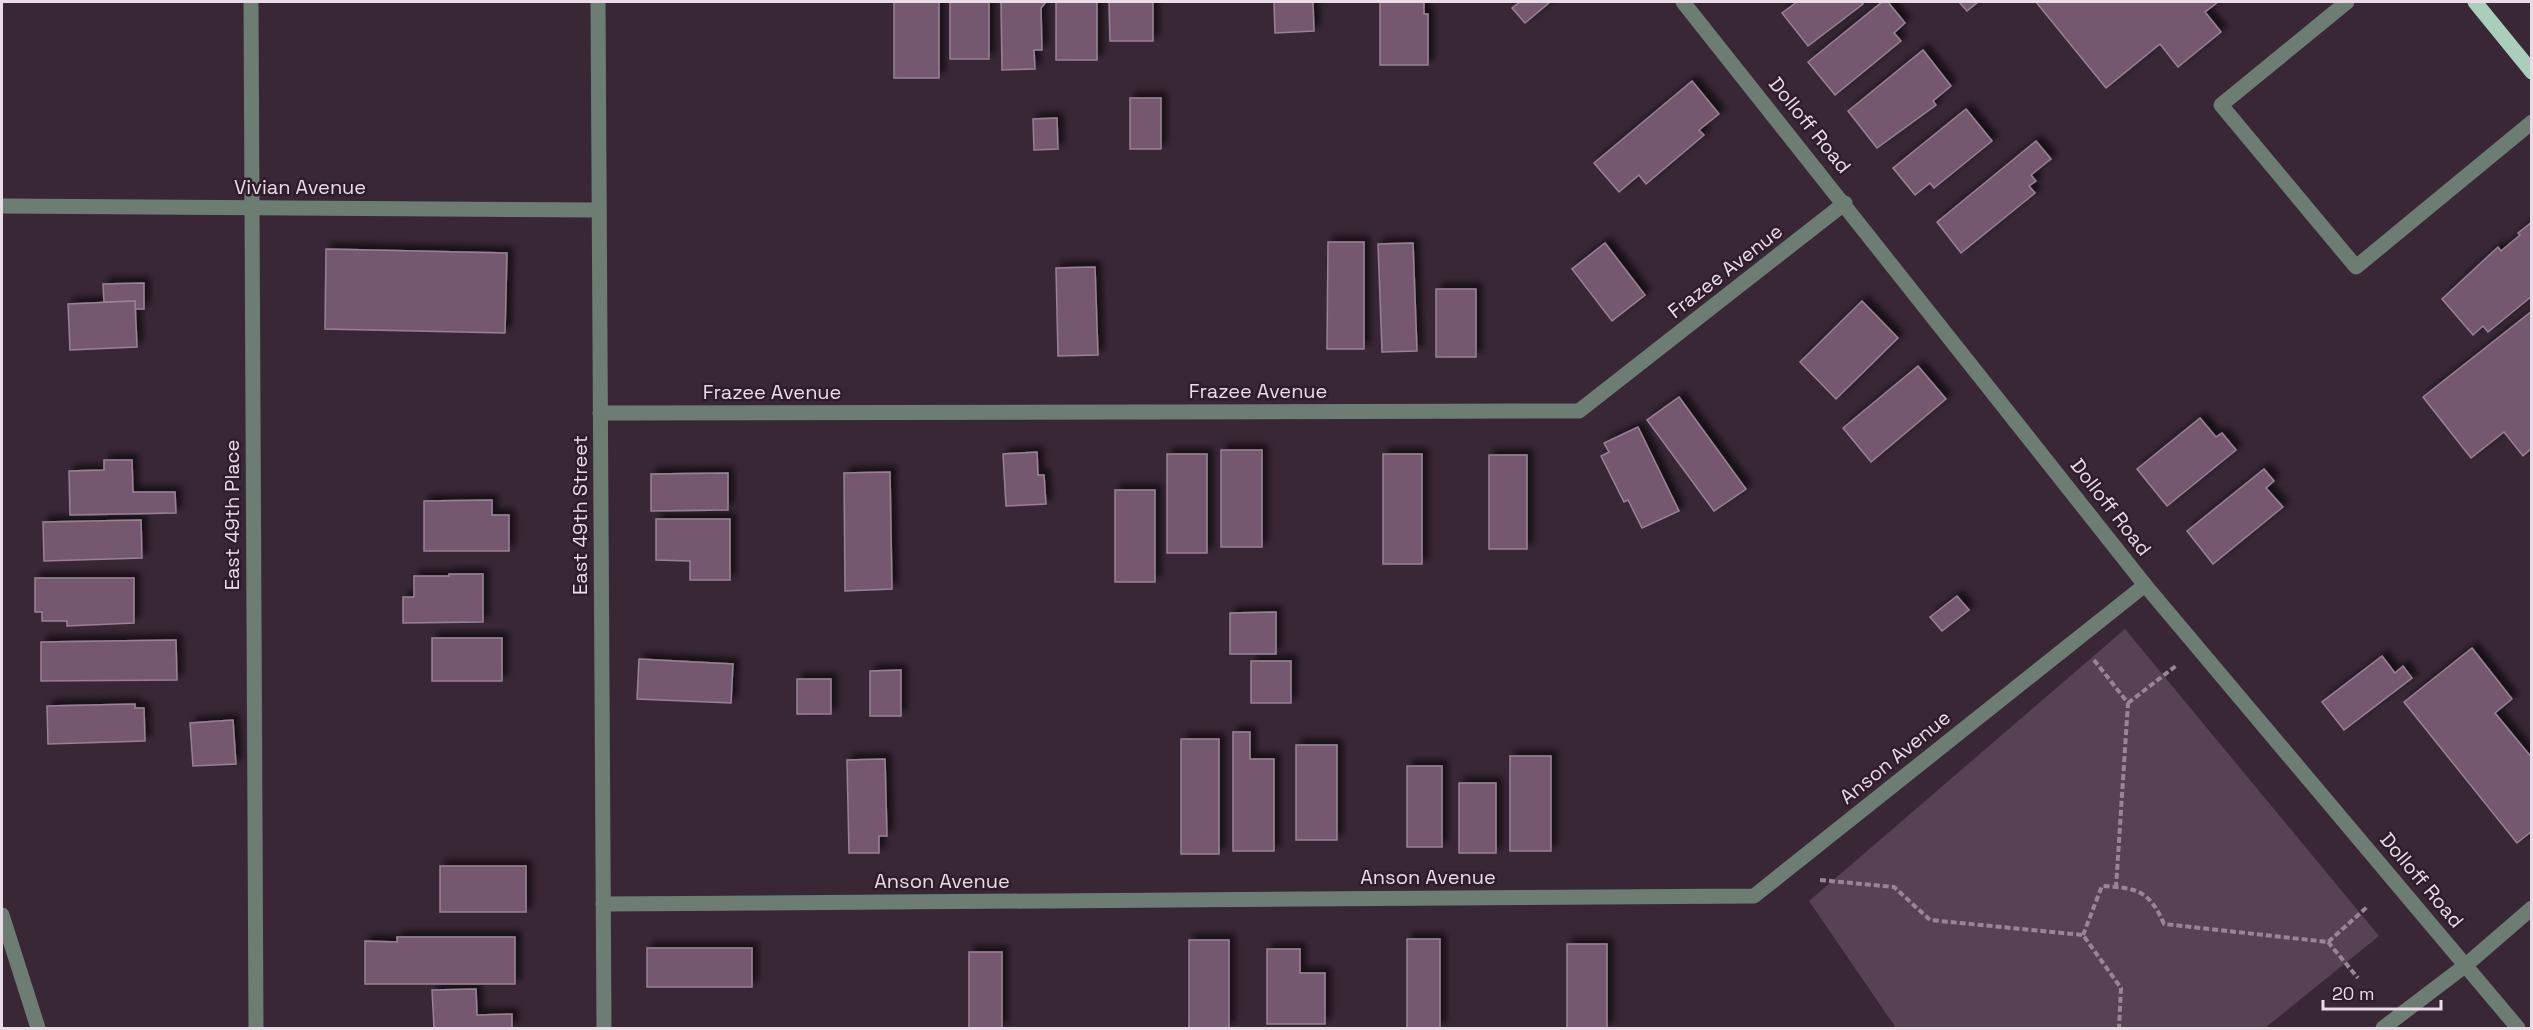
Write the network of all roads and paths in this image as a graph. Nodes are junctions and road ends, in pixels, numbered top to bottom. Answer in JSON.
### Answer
{"nodes":[{"id":1,"x":251,"y":2,"type":"edge"},
{"id":2,"x":598,"y":2,"type":"edge"},
{"id":3,"x":1683,"y":2,"type":"edge"},
{"id":4,"x":2347,"y":2,"type":"edge"},
{"id":5,"x":2475,"y":2,"type":"edge"},
{"id":6,"x":2532,"y":72,"type":"edge"},
{"id":7,"x":2532,"y":122,"type":"edge"},
{"id":8,"x":1845,"y":203,"type":"junction"},
{"id":9,"x":2,"y":206,"type":"edge"},
{"id":10,"x":251,"y":208,"type":"junction"},
{"id":11,"x":599,"y":210,"type":"junction"},
{"id":12,"x":600,"y":413,"type":"junction"},
{"id":13,"x":2145,"y":585,"type":"junction"},
{"id":14,"x":2093,"y":659,"type":"dead end"},
{"id":15,"x":2177,"y":665,"type":"dead end"},
{"id":16,"x":2128,"y":703,"type":"junction"},
{"id":17,"x":1819,"y":880,"type":"dead end"},
{"id":18,"x":2116,"y":887,"type":"junction"},
{"id":19,"x":603,"y":904,"type":"junction"},
{"id":20,"x":2367,"y":907,"type":"dead end"},
{"id":21,"x":2532,"y":908,"type":"edge"},
{"id":22,"x":2,"y":915,"type":"edge"},
{"id":23,"x":2083,"y":935,"type":"junction"},
{"id":24,"x":2328,"y":942,"type":"junction"},
{"id":25,"x":2466,"y":965,"type":"junction"},
{"id":26,"x":2358,"y":978,"type":"dead end"},
{"id":27,"x":38,"y":1029,"type":"edge"},
{"id":28,"x":256,"y":1029,"type":"edge"},
{"id":29,"x":604,"y":1029,"type":"edge"},
{"id":30,"x":2119,"y":1029,"type":"edge"},
{"id":31,"x":2383,"y":1029,"type":"edge"},
{"id":32,"x":2518,"y":1029,"type":"edge"}],
"edges":[{"from":1,"to":10,"type":"street","name":"East 49th Place"},
{"from":2,"to":11,"type":"street","name":"East 49th Street"},
{"from":3,"to":8,"type":"street","name":"Dolloff Road"},
{"from":4,"to":7,"type":"street"},
{"from":5,"to":6,"type":"main road"},
{"from":8,"to":12,"type":"street","name":"Frazee Avenue"},
{"from":8,"to":13,"type":"street","name":"Dolloff Road"},
{"from":9,"to":10,"type":"street","name":"Vivian Avenue"},
{"from":10,"to":11,"type":"street","name":"Vivian Avenue"},
{"from":10,"to":28,"type":"street","name":"East 49th Place"},
{"from":11,"to":12,"type":"street","name":"East 49th Street"},
{"from":12,"to":19,"type":"street","name":"East 49th Street"},
{"from":13,"to":19,"type":"street","name":"Anson Avenue"},
{"from":13,"to":25,"type":"street","name":"Dolloff Road"},
{"from":14,"to":16,"type":"path"},
{"from":15,"to":16,"type":"path"},
{"from":16,"to":18,"type":"path"},
{"from":17,"to":23,"type":"path"},
{"from":18,"to":23,"type":"path"},
{"from":18,"to":24,"type":"path"},
{"from":19,"to":29,"type":"street","name":"East 49th Street"},
{"from":20,"to":24,"type":"path"},
{"from":21,"to":25,"type":"street"},
{"from":22,"to":27,"type":"street"},
{"from":23,"to":30,"type":"path"},
{"from":24,"to":26,"type":"path"},
{"from":25,"to":31,"type":"street"},
{"from":25,"to":32,"type":"street","name":"Dolloff Road"}]}
